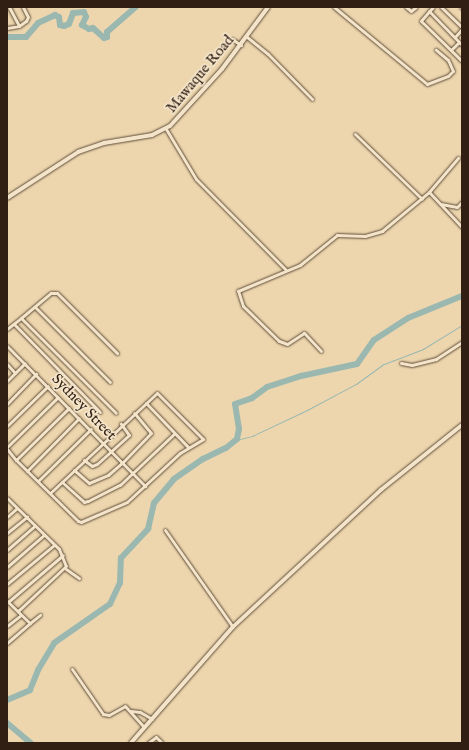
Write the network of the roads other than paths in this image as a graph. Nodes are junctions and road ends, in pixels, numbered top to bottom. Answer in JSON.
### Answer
{"nodes":[{"id":1,"x":9,"y":7,"type":"edge"},
{"id":2,"x":23,"y":7,"type":"edge"},
{"id":3,"x":268,"y":7,"type":"edge"},
{"id":4,"x":334,"y":7,"type":"edge"},
{"id":5,"x":406,"y":7,"type":"edge"},
{"id":6,"x":416,"y":7,"type":"edge"},
{"id":7,"x":433,"y":7,"type":"edge"},
{"id":8,"x":441,"y":7,"type":"edge"},
{"id":9,"x":429,"y":11,"type":"junction"},
{"id":10,"x":19,"y":26,"type":"junction"},
{"id":11,"x":7,"y":28,"type":"edge"},
{"id":12,"x":462,"y":28,"type":"edge"},
{"id":13,"x":247,"y":37,"type":"junction"},
{"id":14,"x":455,"y":37,"type":"junction"},
{"id":15,"x":232,"y":39,"type":"dead end"},
{"id":16,"x":461,"y":44,"type":"edge"},
{"id":17,"x":241,"y":45,"type":"junction"},
{"id":18,"x":436,"y":50,"type":"dead end"},
{"id":19,"x":451,"y":50,"type":"junction"},
{"id":20,"x":462,"y":61,"type":"edge"},
{"id":21,"x":312,"y":99,"type":"dead end"},
{"id":22,"x":166,"y":129,"type":"junction"},
{"id":23,"x":355,"y":134,"type":"dead end"},
{"id":24,"x":458,"y":158,"type":"dead end"},
{"id":25,"x":429,"y":192,"type":"junction"},
{"id":26,"x":7,"y":198,"type":"edge"},
{"id":27,"x":422,"y":199,"type":"junction"},
{"id":28,"x":462,"y":202,"type":"edge"},
{"id":29,"x":441,"y":204,"type":"junction"},
{"id":30,"x":462,"y":227,"type":"edge"},
{"id":31,"x":286,"y":270,"type":"junction"},
{"id":32,"x":35,"y":307,"type":"junction"},
{"id":33,"x":22,"y":318,"type":"junction"},
{"id":34,"x":14,"y":324,"type":"junction"},
{"id":35,"x":7,"y":329,"type":"edge"},
{"id":36,"x":462,"y":342,"type":"edge"},
{"id":37,"x":7,"y":346,"type":"edge"},
{"id":38,"x":321,"y":351,"type":"dead end"},
{"id":39,"x":117,"y":353,"type":"dead end"},
{"id":40,"x":25,"y":363,"type":"junction"},
{"id":41,"x":400,"y":363,"type":"dead end"},
{"id":42,"x":7,"y":364,"type":"edge"},
{"id":43,"x":15,"y":373,"type":"junction"},
{"id":44,"x":36,"y":374,"type":"junction"},
{"id":45,"x":7,"y":381,"type":"edge"},
{"id":46,"x":110,"y":382,"type":"dead end"},
{"id":47,"x":48,"y":386,"type":"junction"},
{"id":48,"x":58,"y":397,"type":"junction"},
{"id":49,"x":146,"y":403,"type":"junction"},
{"id":50,"x":7,"y":404,"type":"edge"},
{"id":51,"x":69,"y":408,"type":"junction"},
{"id":52,"x":100,"y":412,"type":"dead end"},
{"id":53,"x":116,"y":413,"type":"dead end"},
{"id":54,"x":134,"y":413,"type":"junction"},
{"id":55,"x":79,"y":418,"type":"junction"},
{"id":56,"x":121,"y":424,"type":"junction"},
{"id":57,"x":462,"y":425,"type":"edge"},
{"id":58,"x":7,"y":426,"type":"edge"},
{"id":59,"x":91,"y":429,"type":"junction"},
{"id":60,"x":174,"y":434,"type":"junction"},
{"id":61,"x":103,"y":441,"type":"junction"},
{"id":62,"x":188,"y":447,"type":"junction"},
{"id":63,"x":7,"y":448,"type":"edge"},
{"id":64,"x":112,"y":452,"type":"junction"},
{"id":65,"x":16,"y":460,"type":"junction"},
{"id":66,"x":84,"y":460,"type":"junction"},
{"id":67,"x":123,"y":462,"type":"junction"},
{"id":68,"x":74,"y":470,"type":"junction"},
{"id":69,"x":27,"y":471,"type":"junction"},
{"id":70,"x":134,"y":473,"type":"junction"},
{"id":71,"x":38,"y":481,"type":"junction"},
{"id":72,"x":62,"y":482,"type":"junction"},
{"id":73,"x":145,"y":486,"type":"junction"},
{"id":74,"x":50,"y":493,"type":"junction"},
{"id":75,"x":7,"y":499,"type":"edge"},
{"id":76,"x":17,"y":508,"type":"junction"},
{"id":77,"x":7,"y":517,"type":"edge"},
{"id":78,"x":27,"y":517,"type":"junction"},
{"id":79,"x":35,"y":526,"type":"junction"},
{"id":80,"x":165,"y":530,"type":"dead end"},
{"id":81,"x":7,"y":533,"type":"edge"},
{"id":82,"x":44,"y":535,"type":"junction"},
{"id":83,"x":54,"y":545,"type":"junction"},
{"id":84,"x":7,"y":550,"type":"edge"},
{"id":85,"x":63,"y":555,"type":"junction"},
{"id":86,"x":7,"y":567,"type":"edge"},
{"id":87,"x":66,"y":569,"type":"junction"},
{"id":88,"x":79,"y":578,"type":"dead end"},
{"id":89,"x":7,"y":584,"type":"edge"},
{"id":90,"x":8,"y":601,"type":"edge"},
{"id":91,"x":12,"y":605,"type":"junction"},
{"id":92,"x":7,"y":609,"type":"edge"},
{"id":93,"x":18,"y":611,"type":"junction"},
{"id":94,"x":21,"y":615,"type":"junction"},
{"id":95,"x":40,"y":616,"type":"dead end"},
{"id":96,"x":30,"y":623,"type":"junction"},
{"id":97,"x":7,"y":626,"type":"edge"},
{"id":98,"x":233,"y":627,"type":"junction"},
{"id":99,"x":7,"y":643,"type":"edge"},
{"id":100,"x":72,"y":669,"type":"dead end"},
{"id":101,"x":131,"y":711,"type":"junction"},
{"id":102,"x":152,"y":719,"type":"junction"},
{"id":103,"x":144,"y":728,"type":"junction"},
{"id":104,"x":131,"y":743,"type":"edge"},
{"id":105,"x":148,"y":743,"type":"edge"},
{"id":106,"x":162,"y":743,"type":"edge"}],
"edges":[{"from":1,"to":10,"type":"street"},
{"from":2,"to":10,"type":"street"},
{"from":3,"to":13,"type":"main road","name":"Mawaque Road"},
{"from":4,"to":18,"type":"street"},
{"from":5,"to":6,"type":"street"},
{"from":7,"to":9,"type":"street"},
{"from":8,"to":12,"type":"street"},
{"from":9,"to":14,"type":"street"},
{"from":9,"to":19,"type":"street"},
{"from":10,"to":11,"type":"street"},
{"from":12,"to":14,"type":"street"},
{"from":13,"to":17,"type":"main road","name":"Mawaque Road"},
{"from":13,"to":21,"type":"street"},
{"from":14,"to":16,"type":"street"},
{"from":15,"to":17,"type":"street"},
{"from":16,"to":19,"type":"street"},
{"from":17,"to":22,"type":"main road","name":"Mawaque Road"},
{"from":19,"to":20,"type":"street"},
{"from":22,"to":26,"type":"main road","name":"Mawaque Road"},
{"from":22,"to":31,"type":"street"},
{"from":23,"to":27,"type":"street"},
{"from":24,"to":25,"type":"street"},
{"from":25,"to":27,"type":"street"},
{"from":25,"to":29,"type":"street"},
{"from":27,"to":31,"type":"street"},
{"from":28,"to":29,"type":"street"},
{"from":29,"to":30,"type":"street"},
{"from":31,"to":38,"type":"street"},
{"from":32,"to":33,"type":"street"},
{"from":32,"to":39,"type":"street"},
{"from":32,"to":46,"type":"street"},
{"from":33,"to":34,"type":"street"},
{"from":33,"to":53,"type":"street"},
{"from":34,"to":35,"type":"street"},
{"from":34,"to":52,"type":"street"},
{"from":36,"to":41,"type":"street"},
{"from":37,"to":40,"type":"street","name":"Sydney Street"},
{"from":40,"to":43,"type":"street"},
{"from":40,"to":44,"type":"street","name":"Sydney Street"},
{"from":42,"to":43,"type":"street"},
{"from":43,"to":45,"type":"street"},
{"from":44,"to":47,"type":"street","name":"Sydney Street"},
{"from":44,"to":50,"type":"street"},
{"from":47,"to":48,"type":"street","name":"Sydney Street"},
{"from":47,"to":58,"type":"street"},
{"from":48,"to":51,"type":"street","name":"Sydney Street"},
{"from":48,"to":63,"type":"street"},
{"from":49,"to":54,"type":"street"},
{"from":49,"to":60,"type":"street"},
{"from":49,"to":62,"type":"street"},
{"from":51,"to":55,"type":"street","name":"Sydney Street"},
{"from":51,"to":65,"type":"street"},
{"from":54,"to":56,"type":"street"},
{"from":54,"to":67,"type":"street"},
{"from":55,"to":59,"type":"street","name":"Sydney Street"},
{"from":55,"to":69,"type":"street"},
{"from":56,"to":61,"type":"street"},
{"from":56,"to":64,"type":"street"},
{"from":57,"to":98,"type":"street"},
{"from":59,"to":61,"type":"street","name":"Sydney Street"},
{"from":59,"to":71,"type":"street"},
{"from":60,"to":62,"type":"street"},
{"from":60,"to":70,"type":"street"},
{"from":61,"to":64,"type":"street","name":"Sydney Street"},
{"from":61,"to":66,"type":"street"},
{"from":62,"to":73,"type":"street"},
{"from":63,"to":65,"type":"street"},
{"from":64,"to":66,"type":"street"},
{"from":64,"to":67,"type":"street","name":"Sydney Street"},
{"from":65,"to":69,"type":"street"},
{"from":66,"to":68,"type":"street"},
{"from":67,"to":68,"type":"street"},
{"from":67,"to":70,"type":"street","name":"Sydney Street"},
{"from":68,"to":72,"type":"street"},
{"from":69,"to":71,"type":"street"},
{"from":70,"to":72,"type":"street"},
{"from":70,"to":73,"type":"street","name":"Sydney Street"},
{"from":71,"to":74,"type":"street"},
{"from":72,"to":74,"type":"street"},
{"from":73,"to":74,"type":"street"},
{"from":75,"to":76,"type":"street"},
{"from":76,"to":77,"type":"street"},
{"from":76,"to":78,"type":"street"},
{"from":78,"to":79,"type":"street"},
{"from":78,"to":81,"type":"street"},
{"from":79,"to":82,"type":"street"},
{"from":79,"to":84,"type":"street"},
{"from":80,"to":98,"type":"street"},
{"from":82,"to":83,"type":"street"},
{"from":82,"to":86,"type":"street"},
{"from":83,"to":85,"type":"street"},
{"from":83,"to":89,"type":"street"},
{"from":85,"to":87,"type":"street"},
{"from":85,"to":90,"type":"street"},
{"from":87,"to":88,"type":"street"},
{"from":87,"to":93,"type":"street"},
{"from":90,"to":91,"type":"street"},
{"from":91,"to":92,"type":"street"},
{"from":91,"to":93,"type":"street"},
{"from":93,"to":94,"type":"street"},
{"from":94,"to":96,"type":"street"},
{"from":94,"to":97,"type":"street"},
{"from":95,"to":96,"type":"street"},
{"from":96,"to":99,"type":"street"},
{"from":98,"to":102,"type":"street"},
{"from":100,"to":101,"type":"street"},
{"from":101,"to":102,"type":"street"},
{"from":101,"to":103,"type":"street"},
{"from":102,"to":103,"type":"street"},
{"from":103,"to":104,"type":"street"},
{"from":105,"to":106,"type":"street"}]}
